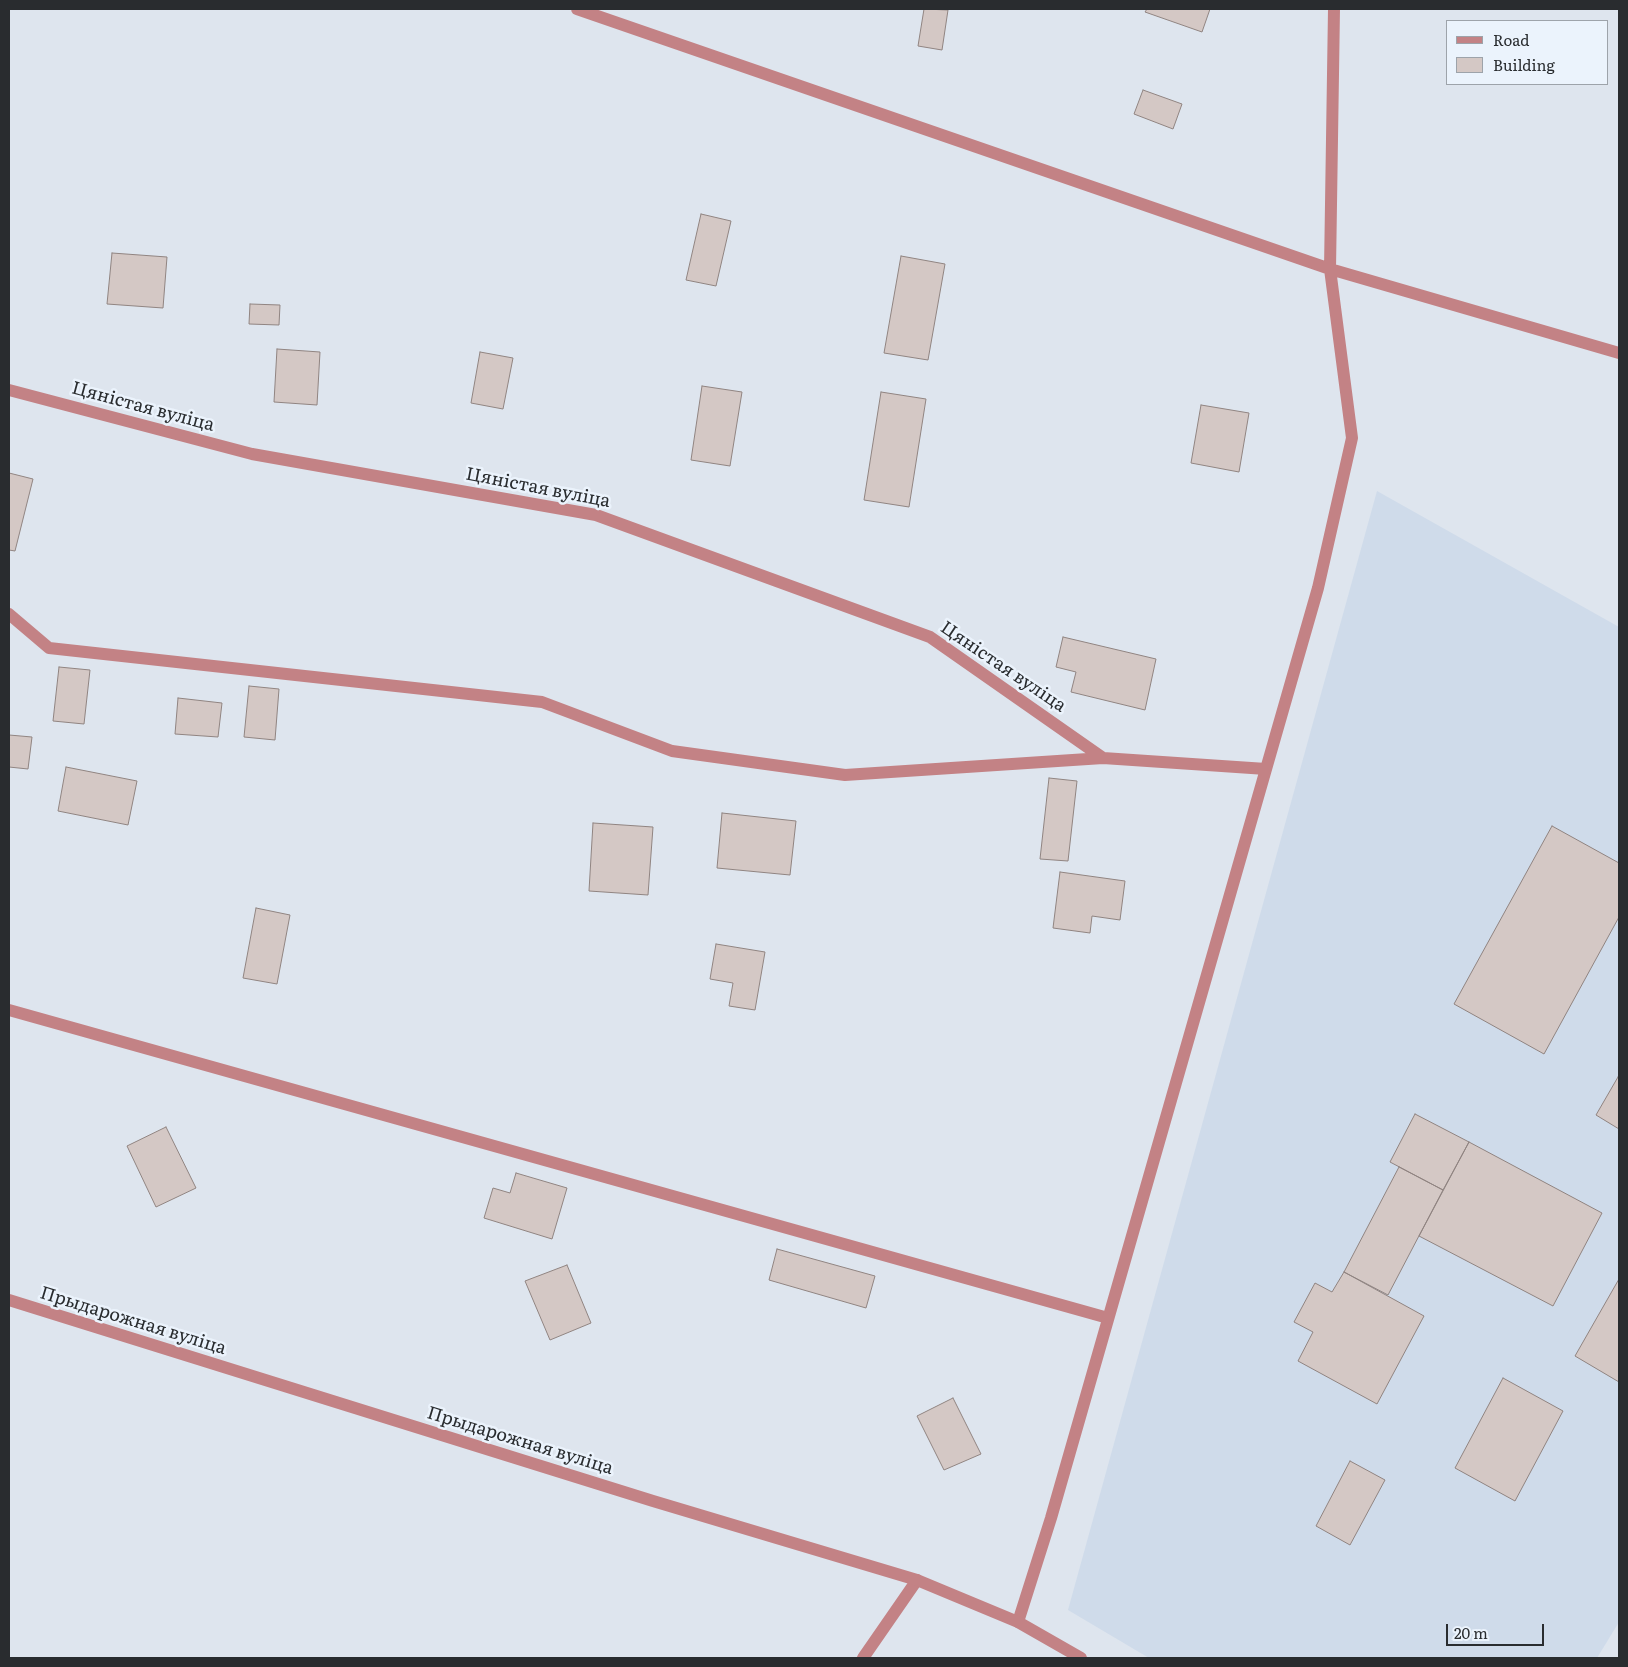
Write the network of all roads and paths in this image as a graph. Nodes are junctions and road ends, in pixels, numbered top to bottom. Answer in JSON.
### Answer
{"nodes":[{"id":1,"x":577,"y":9,"type":"edge"},
{"id":2,"x":1334,"y":9,"type":"edge"},
{"id":3,"x":1330,"y":269,"type":"junction"},
{"id":4,"x":1619,"y":353,"type":"edge"},
{"id":5,"x":9,"y":390,"type":"edge"},
{"id":6,"x":9,"y":614,"type":"edge"},
{"id":7,"x":1103,"y":758,"type":"junction"},
{"id":8,"x":1266,"y":769,"type":"junction"},
{"id":9,"x":9,"y":1010,"type":"edge"},
{"id":10,"x":9,"y":1300,"type":"edge"},
{"id":11,"x":1108,"y":1318,"type":"junction"},
{"id":12,"x":917,"y":1580,"type":"junction"},
{"id":13,"x":1018,"y":1622,"type":"junction"},
{"id":14,"x":862,"y":1658,"type":"edge"},
{"id":15,"x":1080,"y":1658,"type":"edge"}],
"edges":[{"from":1,"to":3,"type":"street"},
{"from":2,"to":3,"type":"street"},
{"from":3,"to":4,"type":"street"},
{"from":3,"to":8,"type":"street"},
{"from":5,"to":7,"type":"street","name":"Цяністая вуліца"},
{"from":6,"to":7,"type":"street"},
{"from":7,"to":8,"type":"street"},
{"from":8,"to":11,"type":"street"},
{"from":9,"to":11,"type":"street"},
{"from":10,"to":12,"type":"street","name":"Прыдарожная вуліца"},
{"from":11,"to":13,"type":"street"},
{"from":12,"to":13,"type":"street","name":"Прыдарожная вуліца"},
{"from":12,"to":14,"type":"street"},
{"from":13,"to":15,"type":"street","name":"Прыдарожная вуліца"}]}
